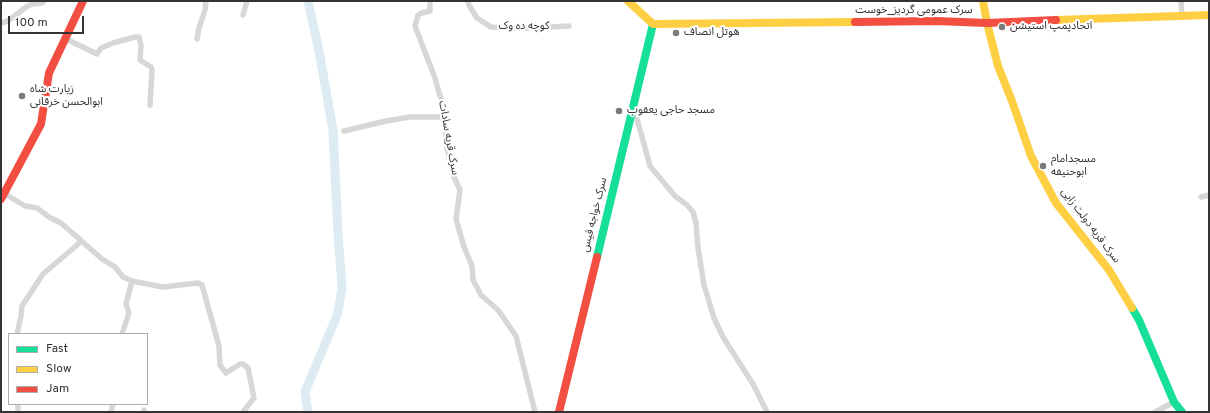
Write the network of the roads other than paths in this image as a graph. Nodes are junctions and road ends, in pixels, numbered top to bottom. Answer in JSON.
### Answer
{"nodes":[{"id":1,"x":44,"y":1,"type":"edge"},
{"id":2,"x":83,"y":1,"type":"edge"},
{"id":3,"x":206,"y":1,"type":"edge"},
{"id":4,"x":247,"y":1,"type":"edge"},
{"id":5,"x":430,"y":1,"type":"edge"},
{"id":6,"x":468,"y":1,"type":"edge"},
{"id":7,"x":983,"y":1,"type":"edge"},
{"id":8,"x":1181,"y":1,"type":"edge"},
{"id":9,"x":632,"y":2,"type":"edge"},
{"id":10,"x":1209,"y":14,"type":"edge"},
{"id":11,"x":243,"y":15,"type":"dead end"},
{"id":12,"x":1182,"y":16,"type":"junction"},
{"id":13,"x":1,"y":23,"type":"edge"},
{"id":14,"x":987,"y":23,"type":"junction"},
{"id":15,"x":653,"y":24,"type":"junction"},
{"id":16,"x":570,"y":26,"type":"dead end"},
{"id":17,"x":66,"y":39,"type":"junction"},
{"id":18,"x":197,"y":39,"type":"dead end"},
{"id":19,"x":150,"y":105,"type":"dead end"},
{"id":20,"x":633,"y":106,"type":"junction"},
{"id":21,"x":444,"y":117,"type":"junction"},
{"id":22,"x":344,"y":131,"type":"dead end"},
{"id":23,"x":1209,"y":194,"type":"edge"},
{"id":24,"x":3,"y":197,"type":"edge"},
{"id":25,"x":1201,"y":198,"type":"dead end"},
{"id":26,"x":81,"y":241,"type":"junction"},
{"id":27,"x":132,"y":281,"type":"junction"},
{"id":28,"x":17,"y":333,"type":"edge"},
{"id":29,"x":122,"y":333,"type":"edge"},
{"id":30,"x":1174,"y":402,"type":"junction"},
{"id":31,"x":244,"y":412,"type":"edge"},
{"id":32,"x":535,"y":412,"type":"edge"},
{"id":33,"x":559,"y":412,"type":"edge"},
{"id":34,"x":766,"y":412,"type":"edge"},
{"id":35,"x":1155,"y":412,"type":"edge"},
{"id":36,"x":1182,"y":412,"type":"edge"}],
"edges":[{"from":1,"to":13,"type":"street"},
{"from":2,"to":17,"type":"main road"},
{"from":3,"to":18,"type":"street"},
{"from":4,"to":11,"type":"street"},
{"from":5,"to":21,"type":"street","name":"سرک قریه سادات"},
{"from":6,"to":16,"type":"street","name":"کوچه ده وک"},
{"from":7,"to":14,"type":"main road","name":"سرک قریه دولت زایی"},
{"from":8,"to":12,"type":"street"},
{"from":9,"to":15,"type":"main road"},
{"from":10,"to":12,"type":"main road","name":"سرک عمومی گردیز_خوست"},
{"from":12,"to":14,"type":"main road","name":"سرک عمومی گردیز_خوست"},
{"from":14,"to":15,"type":"main road","name":"سرک عمومی گردیز_خوست"},
{"from":14,"to":30,"type":"main road","name":"سرک قریه دولت زایی"},
{"from":15,"to":20,"type":"main road","name":"سرک خواجه قیس"},
{"from":17,"to":19,"type":"street"},
{"from":17,"to":24,"type":"main road"},
{"from":20,"to":33,"type":"main road","name":"سرک خواجه قیس"},
{"from":20,"to":34,"type":"street"},
{"from":21,"to":22,"type":"street"},
{"from":21,"to":32,"type":"street","name":"سرک قریه سادات"},
{"from":23,"to":25,"type":"street"},
{"from":24,"to":26,"type":"street"},
{"from":26,"to":27,"type":"street"},
{"from":26,"to":28,"type":"street"},
{"from":27,"to":29,"type":"street"},
{"from":27,"to":31,"type":"street"},
{"from":30,"to":35,"type":"street"},
{"from":30,"to":36,"type":"main road","name":"سرک قریه دولت زایی"}]}
